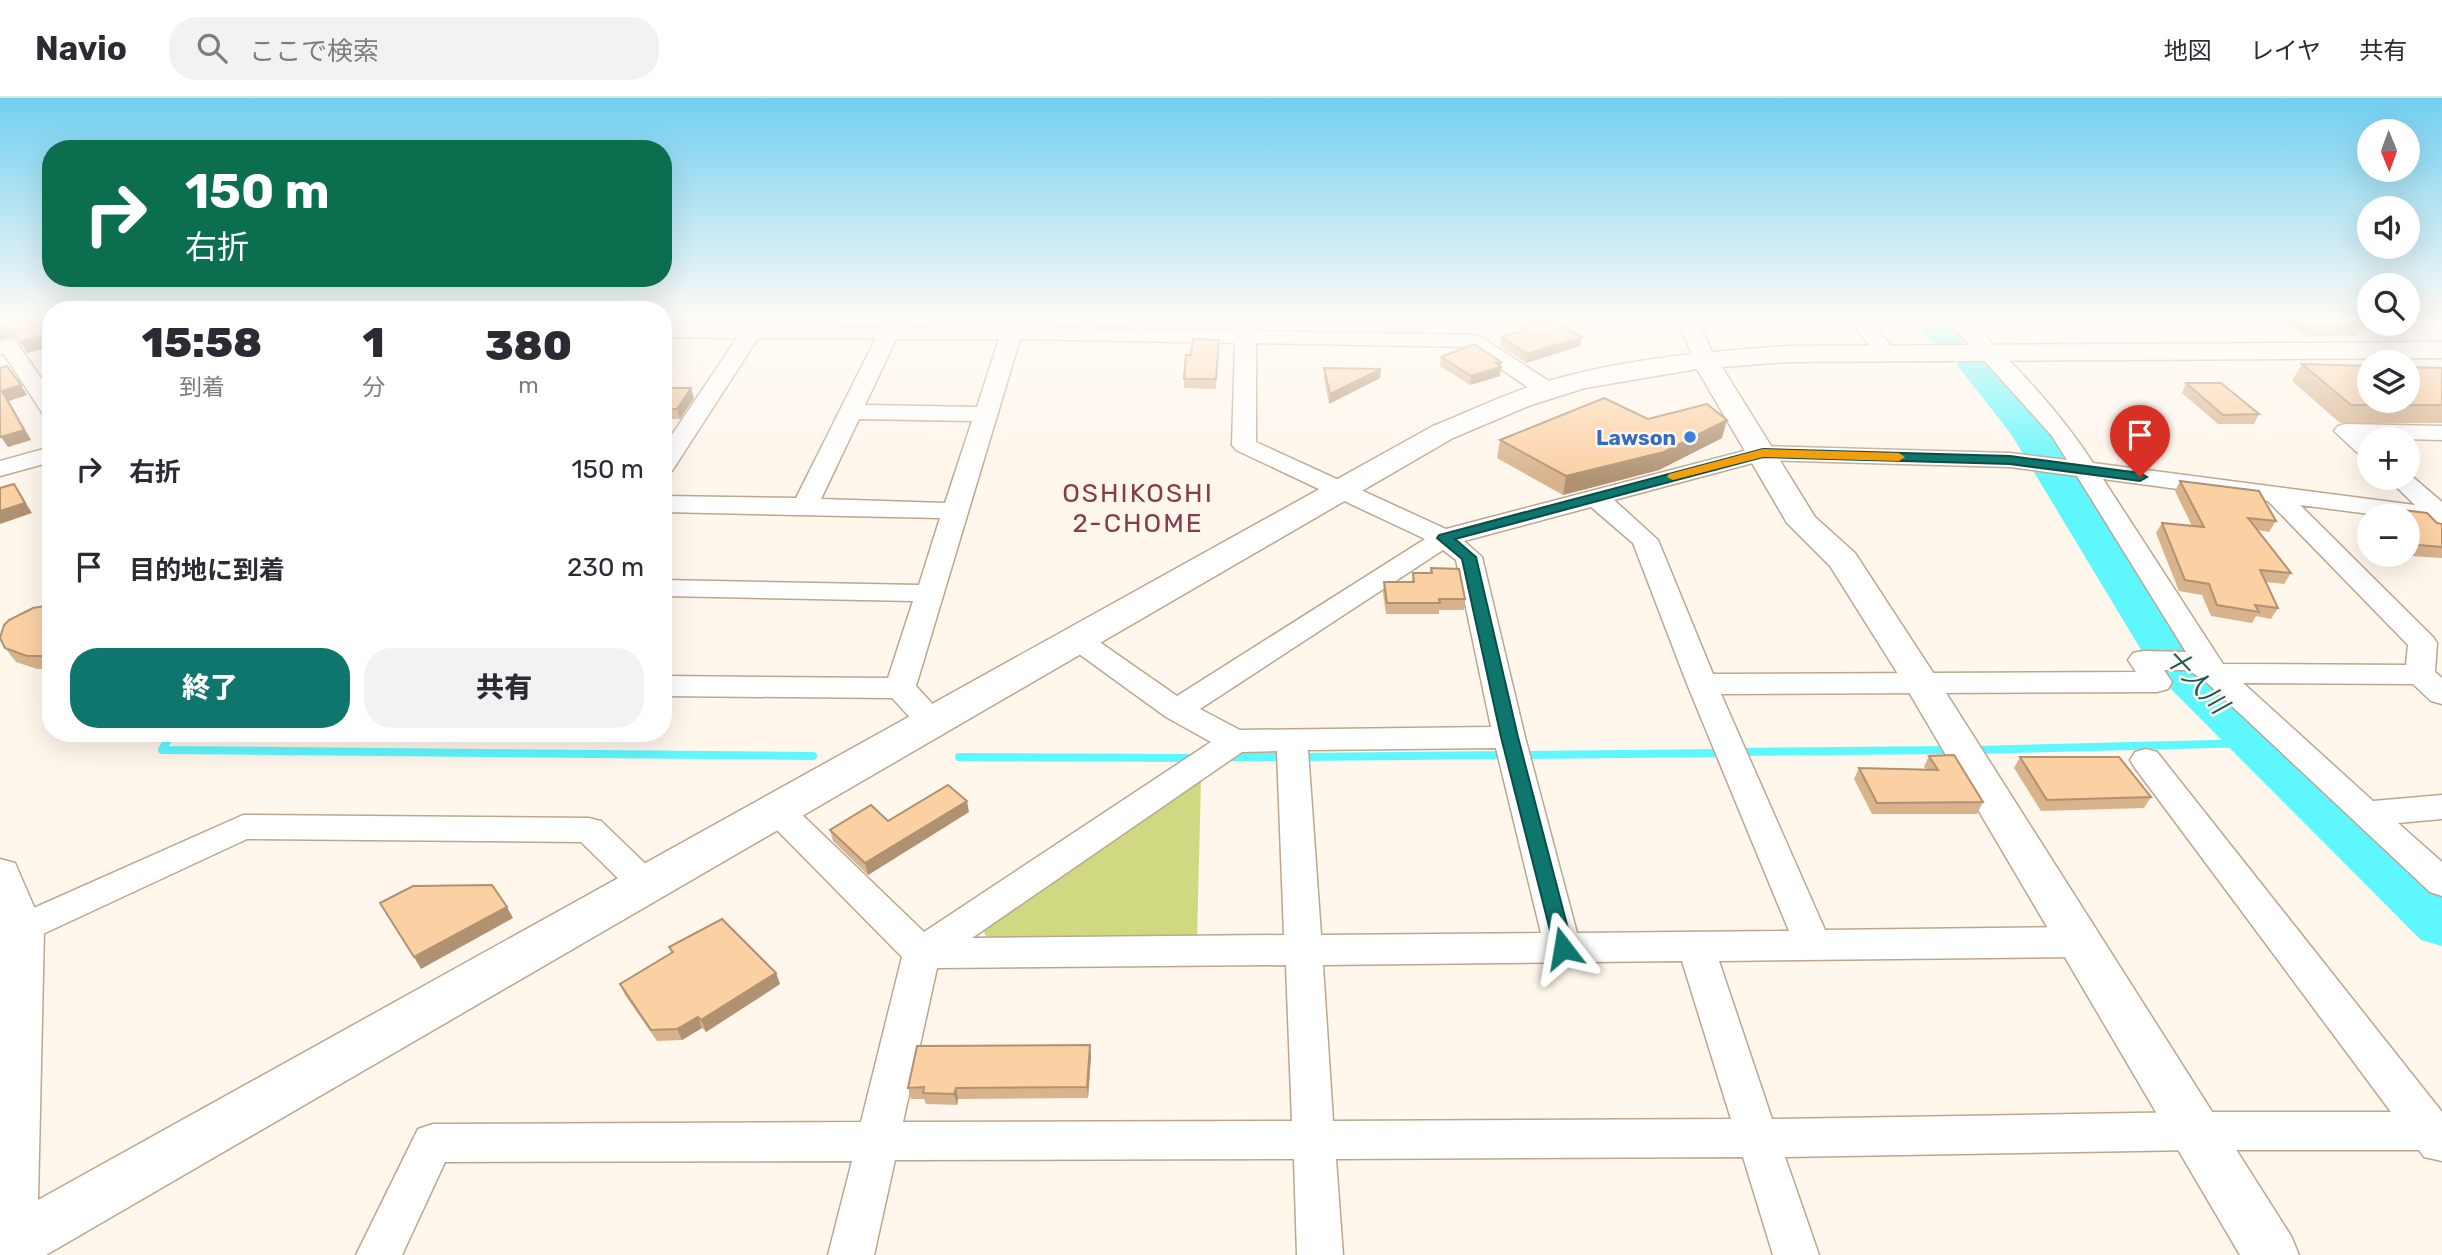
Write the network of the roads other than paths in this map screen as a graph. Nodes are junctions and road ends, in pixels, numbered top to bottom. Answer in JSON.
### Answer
{"nodes":[{"id":1,"x":26,"y":372,"type":"edge"},
{"id":2,"x":725,"y":372,"type":"edge"},
{"id":3,"x":869,"y":372,"type":"edge"},
{"id":4,"x":1000,"y":372,"type":"edge"},
{"id":5,"x":1245,"y":372,"type":"edge"},
{"id":6,"x":1520,"y":372,"type":"edge"},
{"id":7,"x":1619,"y":372,"type":"edge"},
{"id":8,"x":1712,"y":372,"type":"edge"},
{"id":9,"x":2008,"y":372,"type":"edge"},
{"id":10,"x":1547,"y":390,"type":"junction"},
{"id":11,"x":42,"y":396,"type":"edge"},
{"id":12,"x":850,"y":412,"type":"junction"},
{"id":13,"x":987,"y":414,"type":"junction"},
{"id":14,"x":2357,"y":431,"type":"edge"},
{"id":15,"x":2420,"y":433,"type":"edge"},
{"id":16,"x":2442,"y":433,"type":"edge"},
{"id":17,"x":2357,"y":441,"type":"edge"},
{"id":18,"x":672,"y":452,"type":"edge"},
{"id":19,"x":1763,"y":453,"type":"junction"},
{"id":20,"x":42,"y":457,"type":"edge"},
{"id":21,"x":2078,"y":468,"type":"junction"},
{"id":22,"x":0,"y":469,"type":"edge"},
{"id":23,"x":2413,"y":490,"type":"edge"},
{"id":24,"x":1342,"y":491,"type":"junction"},
{"id":25,"x":2278,"y":496,"type":"junction"},
{"id":26,"x":1595,"y":497,"type":"junction"},
{"id":27,"x":672,"y":504,"type":"edge"},
{"id":28,"x":805,"y":506,"type":"junction"},
{"id":29,"x":956,"y":511,"type":"junction"},
{"id":30,"x":2442,"y":516,"type":"edge"},
{"id":31,"x":1444,"y":538,"type":"junction"},
{"id":32,"x":672,"y":588,"type":"edge"},
{"id":33,"x":927,"y":593,"type":"junction"},
{"id":34,"x":1078,"y":640,"type":"junction"},
{"id":35,"x":2204,"y":667,"type":"junction"},
{"id":36,"x":1921,"y":682,"type":"junction"},
{"id":37,"x":1702,"y":684,"type":"junction"},
{"id":38,"x":2431,"y":685,"type":"edge"},
{"id":39,"x":672,"y":686,"type":"edge"},
{"id":40,"x":900,"y":688,"type":"junction"},
{"id":41,"x":1177,"y":710,"type":"junction"},
{"id":42,"x":933,"y":722,"type":"junction"},
{"id":43,"x":1512,"y":749,"type":"junction"},
{"id":44,"x":1221,"y":751,"type":"junction"},
{"id":45,"x":1293,"y":751,"type":"junction"},
{"id":46,"x":2146,"y":760,"type":"dead end"},
{"id":47,"x":2442,"y":807,"type":"edge"},
{"id":48,"x":778,"y":811,"type":"junction"},
{"id":49,"x":2368,"y":813,"type":"junction"},
{"id":50,"x":0,"y":875,"type":"edge"},
{"id":51,"x":2442,"y":883,"type":"edge"},
{"id":52,"x":645,"y":884,"type":"junction"},
{"id":53,"x":11,"y":934,"type":"edge"},
{"id":54,"x":2078,"y":942,"type":"junction"},
{"id":55,"x":1814,"y":947,"type":"junction"},
{"id":56,"x":1563,"y":948,"type":"junction"},
{"id":57,"x":1696,"y":948,"type":"junction"},
{"id":58,"x":1303,"y":949,"type":"junction"},
{"id":59,"x":922,"y":953,"type":"junction"},
{"id":60,"x":2194,"y":1132,"type":"junction"},
{"id":61,"x":2438,"y":1136,"type":"edge"},
{"id":62,"x":1759,"y":1138,"type":"junction"},
{"id":63,"x":876,"y":1140,"type":"junction"},
{"id":64,"x":1313,"y":1140,"type":"junction"},
{"id":65,"x":6,"y":1251,"type":"edge"},
{"id":66,"x":379,"y":1255,"type":"edge"},
{"id":67,"x":851,"y":1255,"type":"edge"},
{"id":68,"x":1320,"y":1255,"type":"edge"},
{"id":69,"x":1796,"y":1255,"type":"edge"},
{"id":70,"x":2271,"y":1255,"type":"edge"}],
"edges":[{"from":1,"to":11,"type":"street"},
{"from":2,"to":18,"type":"street"},
{"from":3,"to":12,"type":"street"},
{"from":4,"to":13,"type":"street"},
{"from":5,"to":24,"type":"street"},
{"from":6,"to":10,"type":"street"},
{"from":7,"to":10,"type":"street"},
{"from":8,"to":19,"type":"street"},
{"from":9,"to":21,"type":"street"},
{"from":10,"to":24,"type":"street"},
{"from":12,"to":13,"type":"street"},
{"from":12,"to":28,"type":"street"},
{"from":13,"to":29,"type":"street"},
{"from":14,"to":17,"type":"street"},
{"from":15,"to":16,"type":"street"},
{"from":19,"to":21,"type":"street"},
{"from":19,"to":26,"type":"street"},
{"from":19,"to":36,"type":"street"},
{"from":20,"to":22,"type":"street"},
{"from":21,"to":25,"type":"street"},
{"from":21,"to":35,"type":"street"},
{"from":23,"to":30,"type":"street"},
{"from":24,"to":31,"type":"street"},
{"from":24,"to":34,"type":"street"},
{"from":25,"to":30,"type":"street"},
{"from":25,"to":38,"type":"street"},
{"from":26,"to":31,"type":"street"},
{"from":26,"to":37,"type":"street"},
{"from":27,"to":28,"type":"street"},
{"from":28,"to":29,"type":"street"},
{"from":29,"to":33,"type":"street"},
{"from":31,"to":41,"type":"street"},
{"from":31,"to":43,"type":"street"},
{"from":32,"to":33,"type":"street"},
{"from":33,"to":40,"type":"street"},
{"from":34,"to":41,"type":"street"},
{"from":34,"to":42,"type":"street"},
{"from":35,"to":36,"type":"street"},
{"from":35,"to":38,"type":"street"},
{"from":35,"to":49,"type":"street"},
{"from":36,"to":37,"type":"street"},
{"from":36,"to":54,"type":"street"},
{"from":37,"to":55,"type":"street"},
{"from":39,"to":40,"type":"street"},
{"from":40,"to":42,"type":"street"},
{"from":41,"to":44,"type":"street"},
{"from":42,"to":48,"type":"street"},
{"from":43,"to":45,"type":"street"},
{"from":43,"to":56,"type":"street"},
{"from":44,"to":45,"type":"street"},
{"from":44,"to":59,"type":"street"},
{"from":45,"to":58,"type":"street"},
{"from":46,"to":61,"type":"street"},
{"from":47,"to":49,"type":"street"},
{"from":48,"to":52,"type":"street"},
{"from":48,"to":59,"type":"street"},
{"from":49,"to":51,"type":"street"},
{"from":50,"to":53,"type":"street"},
{"from":52,"to":53,"type":"street"},
{"from":52,"to":65,"type":"street"},
{"from":53,"to":65,"type":"street"},
{"from":54,"to":55,"type":"street"},
{"from":54,"to":60,"type":"street"},
{"from":55,"to":57,"type":"street"},
{"from":56,"to":57,"type":"street"},
{"from":56,"to":58,"type":"street"},
{"from":57,"to":62,"type":"street"},
{"from":58,"to":59,"type":"street"},
{"from":58,"to":64,"type":"street"},
{"from":59,"to":63,"type":"street"},
{"from":60,"to":61,"type":"street"},
{"from":60,"to":62,"type":"street"},
{"from":60,"to":70,"type":"street"},
{"from":62,"to":64,"type":"street"},
{"from":62,"to":69,"type":"street"},
{"from":63,"to":64,"type":"street"},
{"from":63,"to":66,"type":"street"},
{"from":63,"to":67,"type":"street"},
{"from":64,"to":68,"type":"street"}]}
